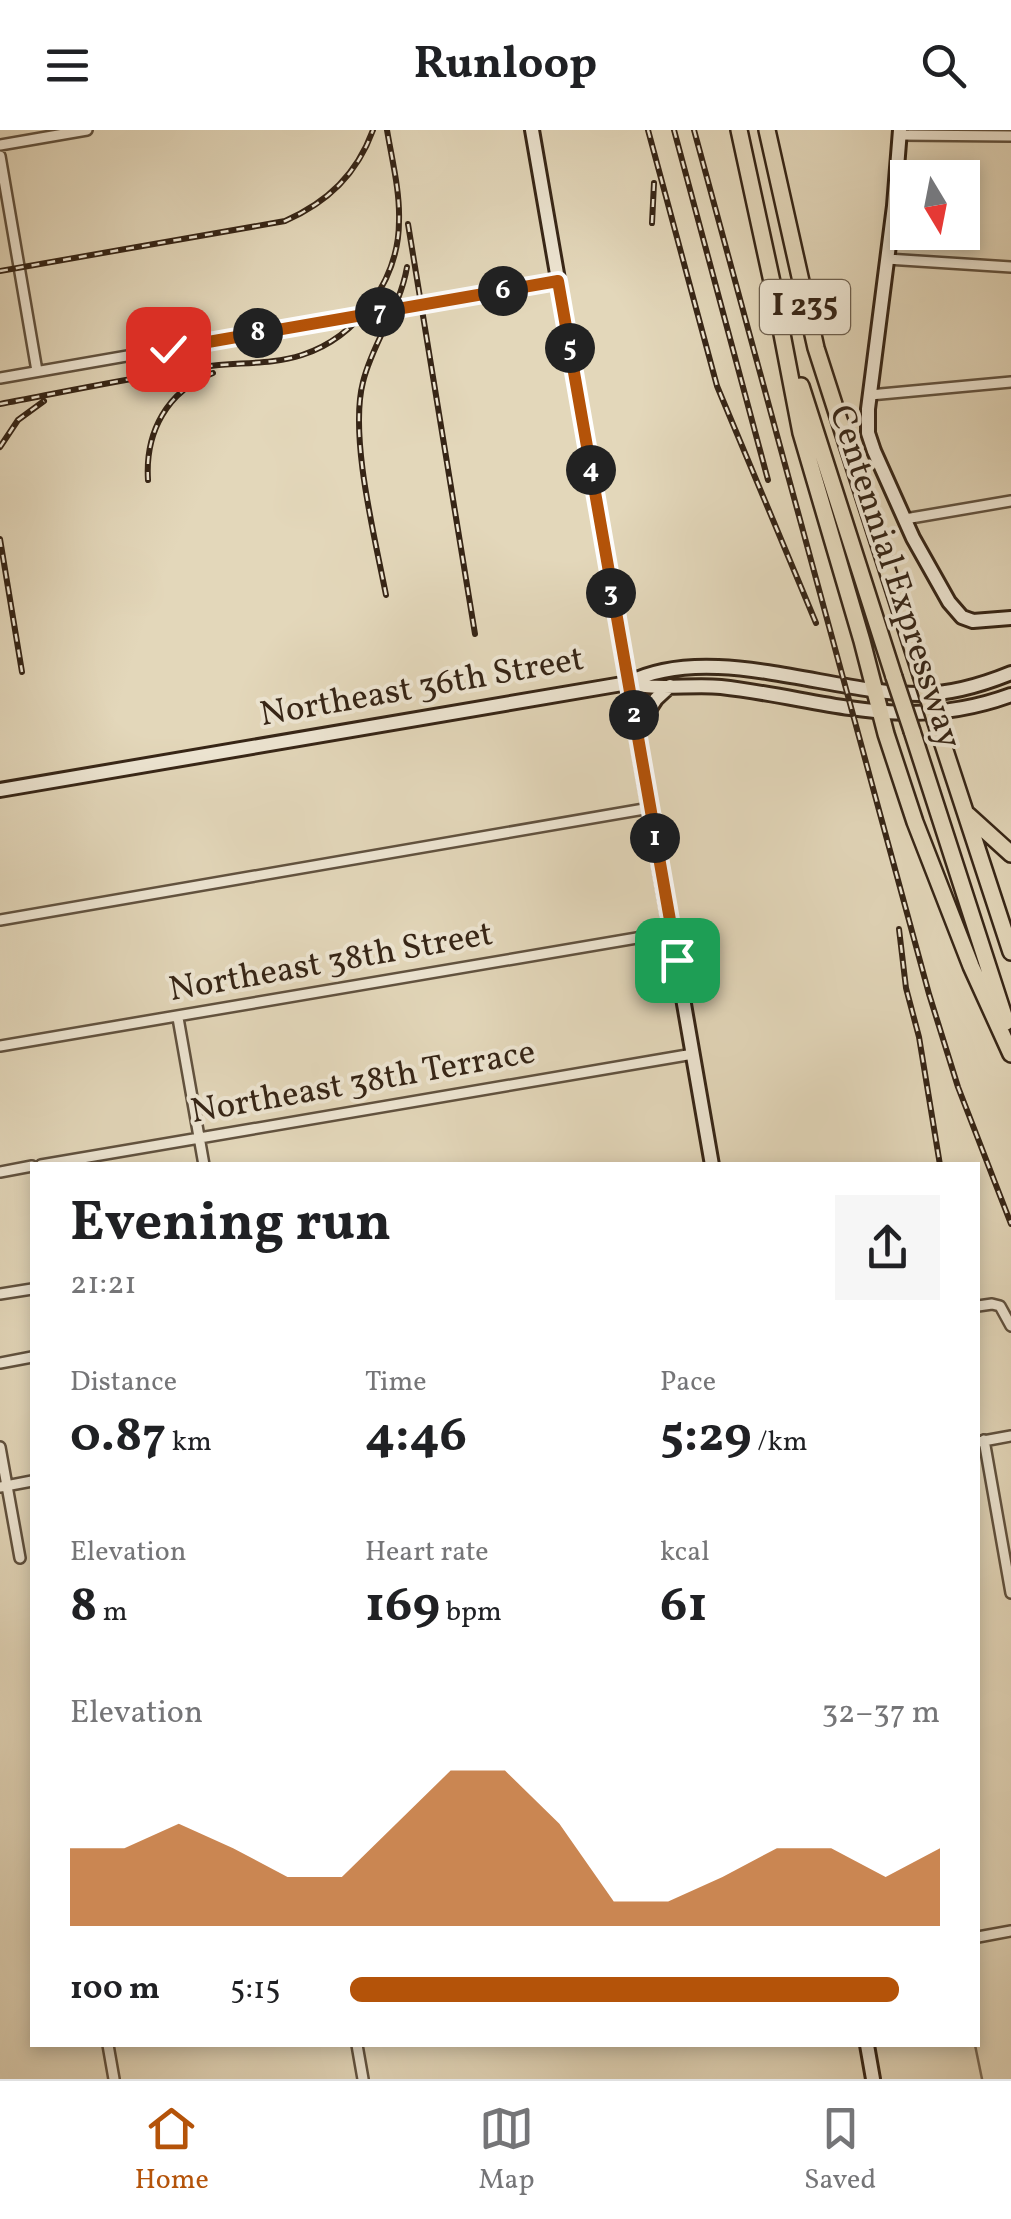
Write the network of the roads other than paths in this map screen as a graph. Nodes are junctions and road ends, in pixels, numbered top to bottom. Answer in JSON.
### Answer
{"nodes":[{"id":1,"x":88,"y":130,"type":"edge"},
{"id":2,"x":532,"y":130,"type":"edge"},
{"id":3,"x":739,"y":130,"type":"edge"},
{"id":4,"x":767,"y":130,"type":"edge"},
{"id":5,"x":900,"y":132,"type":"edge"},
{"id":6,"x":1011,"y":136,"type":"edge"},
{"id":7,"x":0,"y":145,"type":"edge"},
{"id":8,"x":0,"y":156,"type":"edge"},
{"id":9,"x":888,"y":259,"type":"junction"},
{"id":10,"x":1011,"y":267,"type":"edge"},
{"id":11,"x":558,"y":281,"type":"junction"},
{"id":12,"x":772,"y":282,"type":"junction"},
{"id":13,"x":37,"y":371,"type":"junction"},
{"id":14,"x":0,"y":378,"type":"edge"},
{"id":15,"x":1011,"y":382,"type":"edge"},
{"id":16,"x":870,"y":395,"type":"junction"},
{"id":17,"x":1011,"y":501,"type":"edge"},
{"id":18,"x":905,"y":520,"type":"junction"},
{"id":19,"x":1011,"y":618,"type":"edge"},
{"id":20,"x":1011,"y":673,"type":"edge"},
{"id":21,"x":628,"y":683,"type":"junction"},
{"id":22,"x":670,"y":686,"type":"junction"},
{"id":23,"x":875,"y":692,"type":"junction"},
{"id":24,"x":1011,"y":695,"type":"edge"},
{"id":25,"x":880,"y":714,"type":"junction"},
{"id":26,"x":636,"y":730,"type":"junction"},
{"id":27,"x":0,"y":790,"type":"edge"},
{"id":28,"x":650,"y":808,"type":"junction"},
{"id":29,"x":966,"y":812,"type":"junction"},
{"id":30,"x":1011,"y":854,"type":"edge"},
{"id":31,"x":0,"y":920,"type":"edge"},
{"id":32,"x":672,"y":932,"type":"junction"},
{"id":33,"x":1011,"y":952,"type":"edge"},
{"id":34,"x":178,"y":1018,"type":"junction"},
{"id":35,"x":1011,"y":1038,"type":"edge"},
{"id":36,"x":0,"y":1046,"type":"edge"},
{"id":37,"x":693,"y":1054,"type":"junction"},
{"id":38,"x":1011,"y":1054,"type":"edge"},
{"id":39,"x":199,"y":1139,"type":"junction"},
{"id":40,"x":59,"y":1162,"type":"edge"},
{"id":41,"x":203,"y":1162,"type":"edge"},
{"id":42,"x":711,"y":1162,"type":"edge"},
{"id":43,"x":30,"y":1166,"type":"edge"},
{"id":44,"x":0,"y":1172,"type":"edge"},
{"id":45,"x":30,"y":1288,"type":"edge"},
{"id":46,"x":0,"y":1294,"type":"edge"},
{"id":47,"x":980,"y":1306,"type":"edge"},
{"id":48,"x":1011,"y":1326,"type":"edge"},
{"id":49,"x":30,"y":1357,"type":"edge"},
{"id":50,"x":0,"y":1363,"type":"edge"},
{"id":51,"x":1011,"y":1436,"type":"edge"},
{"id":52,"x":981,"y":1441,"type":"edge"},
{"id":53,"x":0,"y":1447,"type":"edge"},
{"id":54,"x":30,"y":1481,"type":"edge"},
{"id":55,"x":3,"y":1486,"type":"edge"},
{"id":56,"x":20,"y":1558,"type":"dead end"},
{"id":57,"x":1011,"y":1593,"type":"edge"},
{"id":58,"x":1011,"y":1931,"type":"edge"},
{"id":59,"x":980,"y":1937,"type":"edge"},
{"id":60,"x":108,"y":2047,"type":"edge"},
{"id":61,"x":357,"y":2047,"type":"edge"},
{"id":62,"x":867,"y":2047,"type":"edge"},
{"id":63,"x":114,"y":2079,"type":"edge"},
{"id":64,"x":364,"y":2079,"type":"edge"},
{"id":65,"x":873,"y":2079,"type":"edge"}],
"edges":[{"from":1,"to":7,"type":"street"},
{"from":2,"to":11,"type":"main road"},
{"from":3,"to":12,"type":"highway","name":"Centennial Expressway","number":"I 235"},
{"from":4,"to":29,"type":"highway","name":"Centennial Expressway","number":"I 235","bridge":true},
{"from":5,"to":6,"type":"street"},
{"from":5,"to":9,"type":"main road"},
{"from":8,"to":13,"type":"street"},
{"from":9,"to":10,"type":"street"},
{"from":9,"to":16,"type":"main road"},
{"from":11,"to":13,"type":"street"},
{"from":11,"to":21,"type":"main road"},
{"from":12,"to":23,"type":"highway"},
{"from":12,"to":35,"type":"highway","name":"Centennial Expressway","number":"I 235","bridge":true},
{"from":13,"to":14,"type":"street"},
{"from":15,"to":16,"type":"street"},
{"from":16,"to":18,"type":"main road"},
{"from":17,"to":18,"type":"street"},
{"from":18,"to":19,"type":"main road"},
{"from":20,"to":23,"type":"main road"},
{"from":21,"to":22,"type":"main road"},
{"from":21,"to":23,"type":"main road","name":"Northeast 36th Street"},
{"from":21,"to":26,"type":"main road"},
{"from":21,"to":27,"type":"main road","name":"Northeast 36th Street"},
{"from":22,"to":25,"type":"main road"},
{"from":22,"to":26,"type":"main road"},
{"from":23,"to":25,"type":"highway"},
{"from":24,"to":25,"type":"main road"},
{"from":25,"to":38,"type":"highway"},
{"from":26,"to":28,"type":"main road"},
{"from":28,"to":31,"type":"street"},
{"from":28,"to":32,"type":"main road"},
{"from":29,"to":30,"type":"highway"},
{"from":29,"to":33,"type":"highway","name":"Centennial Expressway","number":"I 235"},
{"from":32,"to":34,"type":"street","name":"Northeast 38th Street"},
{"from":32,"to":37,"type":"main road"},
{"from":34,"to":36,"type":"street","name":"Northeast 38th Street"},
{"from":34,"to":39,"type":"street"},
{"from":37,"to":39,"type":"street","name":"Northeast 38th Terrace"},
{"from":37,"to":42,"type":"main road"},
{"from":39,"to":40,"type":"street","name":"Northeast 38th Terrace"},
{"from":39,"to":41,"type":"street"},
{"from":43,"to":44,"type":"street"},
{"from":45,"to":46,"type":"street"},
{"from":47,"to":48,"type":"street"},
{"from":49,"to":50,"type":"street"},
{"from":51,"to":52,"type":"street"},
{"from":52,"to":57,"type":"street"},
{"from":53,"to":55,"type":"street"},
{"from":54,"to":55,"type":"street"},
{"from":55,"to":56,"type":"street"},
{"from":58,"to":59,"type":"street"},
{"from":60,"to":63,"type":"street"},
{"from":61,"to":64,"type":"street"},
{"from":62,"to":65,"type":"main road"}]}
